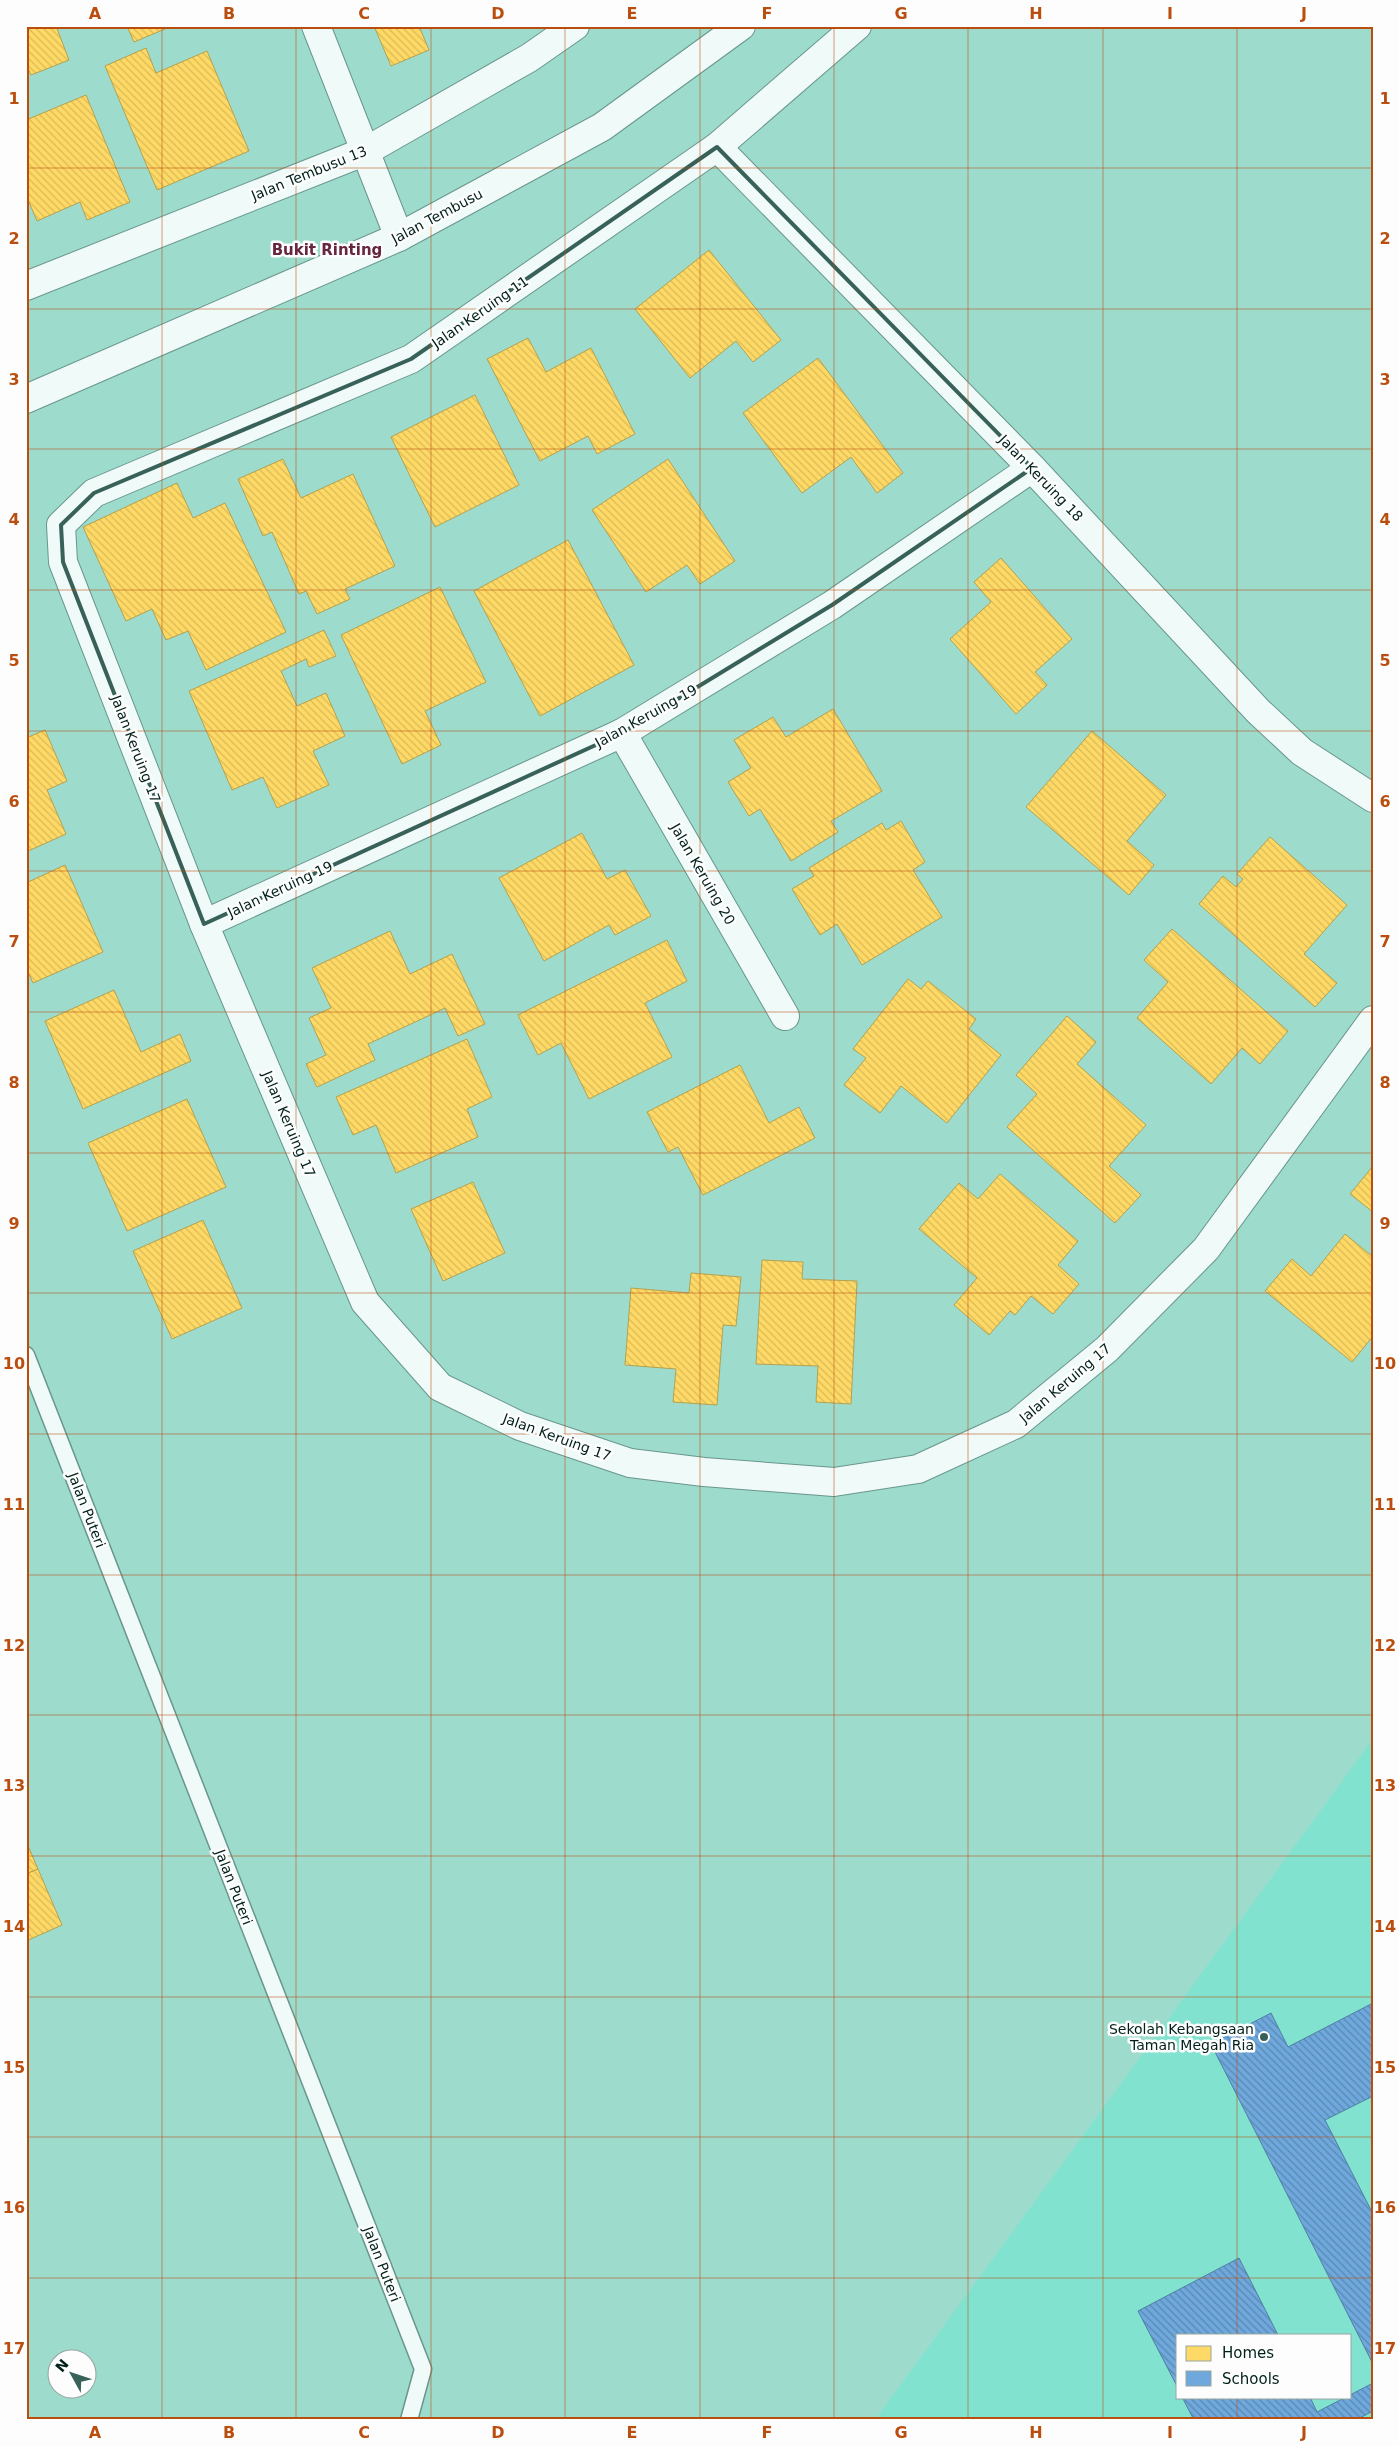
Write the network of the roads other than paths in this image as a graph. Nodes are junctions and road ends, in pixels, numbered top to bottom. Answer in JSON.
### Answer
{"nodes":[{"id":1,"x":316,"y":26,"type":"edge"},
{"id":2,"x":575,"y":26,"type":"edge"},
{"id":3,"x":741,"y":26,"type":"edge"},
{"id":4,"x":857,"y":26,"type":"edge"},
{"id":5,"x":717,"y":147,"type":"junction"},
{"id":6,"x":366,"y":151,"type":"junction"},
{"id":7,"x":399,"y":237,"type":"junction"},
{"id":8,"x":26,"y":286,"type":"edge"},
{"id":9,"x":26,"y":399,"type":"edge"},
{"id":10,"x":1032,"y":468,"type":"junction"},
{"id":11,"x":61,"y":525,"type":"joint"},
{"id":12,"x":622,"y":733,"type":"junction"},
{"id":13,"x":1373,"y":798,"type":"edge"},
{"id":14,"x":204,"y":924,"type":"junction"},
{"id":15,"x":785,"y":1016,"type":"dead end"},
{"id":16,"x":1373,"y":1020,"type":"edge"},
{"id":17,"x":26,"y":1355,"type":"edge"},
{"id":18,"x":409,"y":2420,"type":"edge"}],
"edges":[{"from":1,"to":6,"type":"street"},
{"from":2,"to":6,"type":"street","name":"Jalan Tembusu 13"},
{"from":3,"to":7,"type":"street","name":"Jalan Tembusu"},
{"from":4,"to":5,"type":"street","name":"Jalan Keruing 11"},
{"from":5,"to":10,"type":"street","name":"Jalan Keruing 18"},
{"from":5,"to":11,"type":"street","name":"Jalan Keruing 11"},
{"from":6,"to":7,"type":"street"},
{"from":6,"to":8,"type":"street","name":"Jalan Tembusu 13"},
{"from":7,"to":9,"type":"street","name":"Jalan Tembusu"},
{"from":10,"to":12,"type":"street","name":"Jalan Keruing 19"},
{"from":10,"to":13,"type":"street","name":"Jalan Keruing 18"},
{"from":11,"to":14,"type":"street","name":"Jalan Keruing 17"},
{"from":12,"to":14,"type":"street","name":"Jalan Keruing 19"},
{"from":12,"to":15,"type":"street","name":"Jalan Keruing 20"},
{"from":14,"to":16,"type":"street","name":"Jalan Keruing 17"},
{"from":17,"to":18,"type":"lane","name":"Jalan Puteri"}]}
